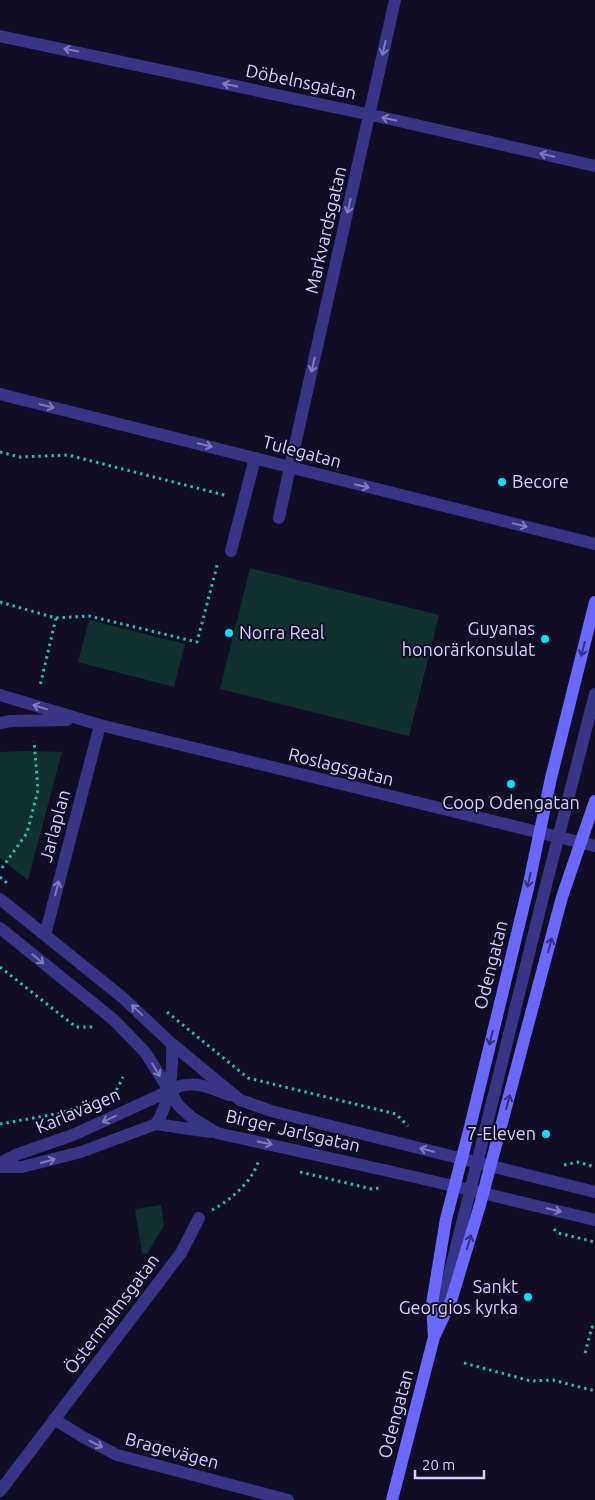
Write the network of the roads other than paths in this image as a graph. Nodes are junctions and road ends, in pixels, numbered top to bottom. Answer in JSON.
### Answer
{"nodes":[{"id":1,"x":395,"y":0,"type":"edge"},
{"id":2,"x":0,"y":36,"type":"edge"},
{"id":3,"x":370,"y":114,"type":"junction"},
{"id":4,"x":595,"y":166,"type":"edge"},
{"id":5,"x":0,"y":394,"type":"edge"},
{"id":6,"x":255,"y":458,"type":"junction"},
{"id":7,"x":290,"y":467,"type":"junction"},
{"id":8,"x":279,"y":518,"type":"dead end"},
{"id":9,"x":595,"y":544,"type":"edge"},
{"id":10,"x":231,"y":551,"type":"road end"},
{"id":11,"x":595,"y":602,"type":"edge"},
{"id":12,"x":595,"y":694,"type":"edge"},
{"id":13,"x":0,"y":695,"type":"edge"},
{"id":14,"x":80,"y":720,"type":"junction"},
{"id":15,"x":0,"y":723,"type":"edge"},
{"id":16,"x":100,"y":725,"type":"junction"},
{"id":17,"x":595,"y":801,"type":"edge"},
{"id":18,"x":540,"y":833,"type":"junction"},
{"id":19,"x":559,"y":837,"type":"junction"},
{"id":20,"x":580,"y":843,"type":"junction"},
{"id":21,"x":595,"y":846,"type":"edge"},
{"id":22,"x":0,"y":899,"type":"edge"},
{"id":23,"x":0,"y":928,"type":"edge"},
{"id":24,"x":45,"y":935,"type":"junction"},
{"id":25,"x":172,"y":1044,"type":"junction"},
{"id":26,"x":168,"y":1091,"type":"junction"},
{"id":27,"x":240,"y":1100,"type":"junction"},
{"id":28,"x":156,"y":1124,"type":"junction"},
{"id":29,"x":217,"y":1133,"type":"junction"},
{"id":30,"x":462,"y":1159,"type":"junction"},
{"id":31,"x":477,"y":1162,"type":"junction"},
{"id":32,"x":0,"y":1163,"type":"edge"},
{"id":33,"x":491,"y":1166,"type":"junction"},
{"id":34,"x":0,"y":1167,"type":"edge"},
{"id":35,"x":454,"y":1186,"type":"junction"},
{"id":36,"x":470,"y":1191,"type":"junction"},
{"id":37,"x":595,"y":1192,"type":"edge"},
{"id":38,"x":483,"y":1194,"type":"junction"},
{"id":39,"x":199,"y":1218,"type":"road end"},
{"id":40,"x":595,"y":1220,"type":"edge"},
{"id":41,"x":434,"y":1337,"type":"junction"},
{"id":42,"x":54,"y":1419,"type":"junction"},
{"id":43,"x":0,"y":1492,"type":"edge"},
{"id":44,"x":288,"y":1500,"type":"edge"},
{"id":45,"x":392,"y":1500,"type":"edge"}],
"edges":[{"from":1,"to":3,"type":"street","name":"Markvardsgatan","one_way":true},
{"from":3,"to":2,"type":"street","name":"Döbelnsgatan","one_way":true},
{"from":4,"to":3,"type":"street","name":"Döbelnsgatan","one_way":true},
{"from":3,"to":7,"type":"street","name":"Markvardsgatan","one_way":true},
{"from":5,"to":6,"type":"street","name":"Tulegatan","one_way":true},
{"from":6,"to":7,"type":"street","name":"Tulegatan"},
{"from":6,"to":10,"type":"street"},
{"from":7,"to":8,"type":"street","name":"Markvardsgatan"},
{"from":7,"to":9,"type":"street","name":"Tulegatan","one_way":true},
{"from":11,"to":18,"type":"main road","name":"Odengatan","one_way":true},
{"from":12,"to":19,"type":"street","name":"Odengatan"},
{"from":14,"to":13,"type":"street","name":"Roslagsgatan","one_way":true},
{"from":14,"to":15,"type":"street","name":"Roslagsgatan"},
{"from":14,"to":16,"type":"street","name":"Roslagsgatan"},
{"from":16,"to":18,"type":"street","name":"Roslagsgatan"},
{"from":24,"to":16,"type":"street","name":"Jarlaplan","one_way":true},
{"from":17,"to":20,"type":"main road","name":"Odengatan"},
{"from":18,"to":19,"type":"street","name":"Roslagsgatan"},
{"from":18,"to":30,"type":"main road","name":"Odengatan","one_way":true},
{"from":19,"to":20,"type":"street","name":"Roslagsgatan"},
{"from":19,"to":31,"type":"street","name":"Odengatan"},
{"from":20,"to":21,"type":"street","name":"Roslagsgatan"},
{"from":33,"to":20,"type":"main road","name":"Odengatan","one_way":true},
{"from":22,"to":24,"type":"street","name":"Birger Jarlsgatan"},
{"from":23,"to":26,"type":"street","name":"Birger Jarlsgatan","one_way":true},
{"from":25,"to":24,"type":"street","name":"Birger Jarlsgatan","one_way":true},
{"from":25,"to":26,"type":"street"},
{"from":25,"to":27,"type":"street","name":"Birger Jarlsgatan"},
{"from":26,"to":27,"type":"street","name":"Karlavägen"},
{"from":26,"to":28,"type":"street"},
{"from":26,"to":29,"type":"street","name":"Birger Jarlsgatan"},
{"from":26,"to":32,"type":"street","name":"Karlavägen","one_way":true},
{"from":30,"to":27,"type":"street","name":"Birger Jarlsgatan","one_way":true},
{"from":28,"to":29,"type":"street","name":"Karlavägen"},
{"from":34,"to":28,"type":"street","name":"Karlavägen","one_way":true},
{"from":29,"to":35,"type":"street","name":"Birger Jarlsgatan","one_way":true},
{"from":30,"to":31,"type":"street","name":"Birger Jarlsgatan"},
{"from":30,"to":35,"type":"main road","name":"Odengatan"},
{"from":31,"to":33,"type":"street","name":"Birger Jarlsgatan"},
{"from":31,"to":36,"type":"street","name":"Odengatan"},
{"from":33,"to":37,"type":"street","name":"Birger Jarlsgatan"},
{"from":33,"to":38,"type":"main road","name":"Odengatan"},
{"from":35,"to":36,"type":"street","name":"Birger Jarlsgatan"},
{"from":35,"to":41,"type":"main road","name":"Odengatan"},
{"from":36,"to":38,"type":"street","name":"Birger Jarlsgatan"},
{"from":36,"to":41,"type":"street","name":"Odengatan"},
{"from":38,"to":40,"type":"street","name":"Birger Jarlsgatan","one_way":true},
{"from":41,"to":38,"type":"main road","name":"Odengatan","one_way":true},
{"from":39,"to":42,"type":"street","name":"Östermalmsgatan"},
{"from":41,"to":45,"type":"main road","name":"Odengatan"},
{"from":42,"to":43,"type":"street","name":"Östermalmsgatan"},
{"from":42,"to":44,"type":"street","name":"Bragevägen","one_way":true}]}
